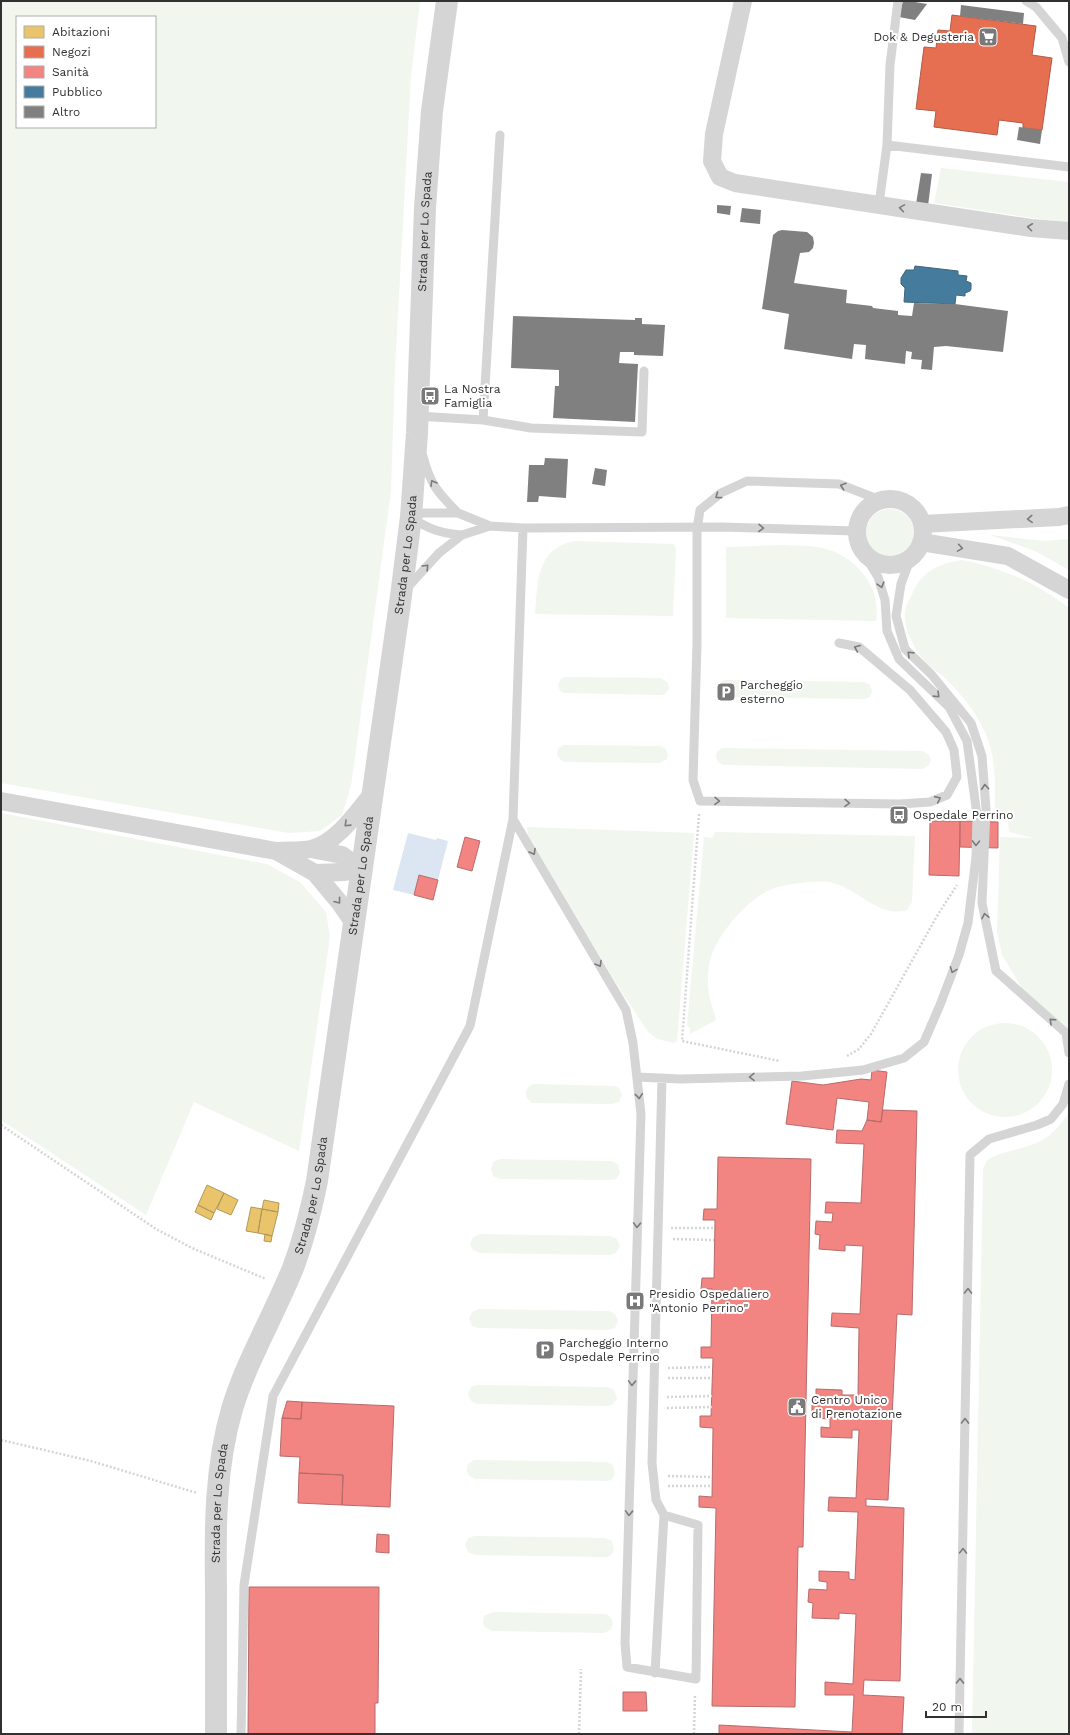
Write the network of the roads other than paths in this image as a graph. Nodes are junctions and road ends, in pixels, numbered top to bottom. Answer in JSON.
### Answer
{"nodes":[{"id":1,"x":447,"y":1,"type":"edge"},
{"id":2,"x":743,"y":1,"type":"edge"},
{"id":3,"x":898,"y":1,"type":"edge"},
{"id":4,"x":1026,"y":1,"type":"edge"},
{"id":5,"x":1069,"y":62,"type":"edge"},
{"id":6,"x":500,"y":135,"type":"dead end"},
{"id":7,"x":887,"y":145,"type":"junction"},
{"id":8,"x":1069,"y":167,"type":"edge"},
{"id":9,"x":879,"y":204,"type":"junction"},
{"id":10,"x":1069,"y":231,"type":"edge"},
{"id":11,"x":644,"y":372,"type":"dead end"},
{"id":12,"x":484,"y":420,"type":"junction"},
{"id":13,"x":417,"y":424,"type":"junction"},
{"id":14,"x":880,"y":500,"type":"junction"},
{"id":15,"x":458,"y":513,"type":"junction"},
{"id":16,"x":1069,"y":515,"type":"edge"},
{"id":17,"x":411,"y":517,"type":"junction"},
{"id":18,"x":922,"y":524,"type":"junction"},
{"id":19,"x":490,"y":526,"type":"junction"},
{"id":20,"x":523,"y":528,"type":"junction"},
{"id":21,"x":697,"y":529,"type":"junction"},
{"id":22,"x":856,"y":531,"type":"junction"},
{"id":23,"x":462,"y":535,"type":"junction"},
{"id":24,"x":921,"y":542,"type":"junction"},
{"id":25,"x":862,"y":551,"type":"junction"},
{"id":26,"x":911,"y":557,"type":"junction"},
{"id":27,"x":1069,"y":590,"type":"edge"},
{"id":28,"x":401,"y":596,"type":"junction"},
{"id":29,"x":839,"y":643,"type":"dead end"},
{"id":30,"x":372,"y":794,"type":"junction"},
{"id":31,"x":1,"y":801,"type":"edge"},
{"id":32,"x":513,"y":819,"type":"junction"},
{"id":33,"x":311,"y":849,"type":"junction"},
{"id":34,"x":276,"y":851,"type":"junction"},
{"id":35,"x":361,"y":869,"type":"junction"},
{"id":36,"x":315,"y":873,"type":"junction"},
{"id":37,"x":353,"y":922,"type":"junction"},
{"id":38,"x":1069,"y":1053,"type":"edge"},
{"id":39,"x":637,"y":1077,"type":"junction"},
{"id":40,"x":662,"y":1078,"type":"junction"},
{"id":41,"x":1069,"y":1084,"type":"edge"},
{"id":42,"x":664,"y":1515,"type":"junction"},
{"id":43,"x":655,"y":1673,"type":"junction"},
{"id":44,"x":216,"y":1734,"type":"edge"},
{"id":45,"x":241,"y":1734,"type":"edge"},
{"id":46,"x":959,"y":1734,"type":"edge"}],
"edges":[{"from":1,"to":13,"type":"street","name":"Strada per Lo Spada"},
{"from":2,"to":9,"type":"street"},
{"from":3,"to":7,"type":"lane"},
{"from":4,"to":5,"type":"lane"},
{"from":6,"to":12,"type":"lane"},
{"from":7,"to":8,"type":"lane"},
{"from":7,"to":9,"type":"lane"},
{"from":10,"to":9,"type":"street","one_way":true},
{"from":11,"to":12,"type":"lane"},
{"from":12,"to":13,"type":"lane"},
{"from":15,"to":13,"type":"lane","one_way":true},
{"from":13,"to":17,"type":"street","name":"Strada per Lo Spada"},
{"from":14,"to":18,"type":"street"},
{"from":14,"to":21,"type":"lane","one_way":true},
{"from":14,"to":22,"type":"street"},
{"from":15,"to":17,"type":"lane"},
{"from":15,"to":19,"type":"lane"},
{"from":16,"to":18,"type":"street","one_way":true},
{"from":17,"to":23,"type":"lane"},
{"from":17,"to":28,"type":"street","name":"Strada per Lo Spada"},
{"from":18,"to":24,"type":"street"},
{"from":19,"to":20,"type":"lane"},
{"from":19,"to":23,"type":"lane"},
{"from":20,"to":21,"type":"lane"},
{"from":20,"to":32,"type":"lane"},
{"from":21,"to":22,"type":"lane","one_way":true},
{"from":21,"to":29,"type":"lane","one_way":true},
{"from":22,"to":25,"type":"street"},
{"from":28,"to":23,"type":"lane","one_way":true},
{"from":24,"to":26,"type":"street"},
{"from":24,"to":27,"type":"street","one_way":true},
{"from":25,"to":26,"type":"street"},
{"from":25,"to":40,"type":"lane","one_way":true},
{"from":38,"to":26,"type":"lane","one_way":true},
{"from":28,"to":30,"type":"street","name":"Strada per Lo Spada"},
{"from":30,"to":33,"type":"street","one_way":true},
{"from":30,"to":35,"type":"street","name":"Strada per Lo Spada"},
{"from":31,"to":34,"type":"street"},
{"from":32,"to":39,"type":"lane","one_way":true},
{"from":32,"to":45,"type":"lane"},
{"from":33,"to":34,"type":"street"},
{"from":33,"to":35,"type":"street"},
{"from":34,"to":36,"type":"street"},
{"from":35,"to":36,"type":"street"},
{"from":35,"to":37,"type":"street","name":"Strada per Lo Spada"},
{"from":36,"to":37,"type":"street","one_way":true},
{"from":37,"to":44,"type":"street","name":"Strada per Lo Spada"},
{"from":39,"to":40,"type":"lane"},
{"from":39,"to":43,"type":"lane","one_way":true},
{"from":40,"to":42,"type":"lane"},
{"from":46,"to":41,"type":"lane","one_way":true},
{"from":42,"to":43,"type":"lane"},
{"from":42,"to":43,"type":"lane"}]}
